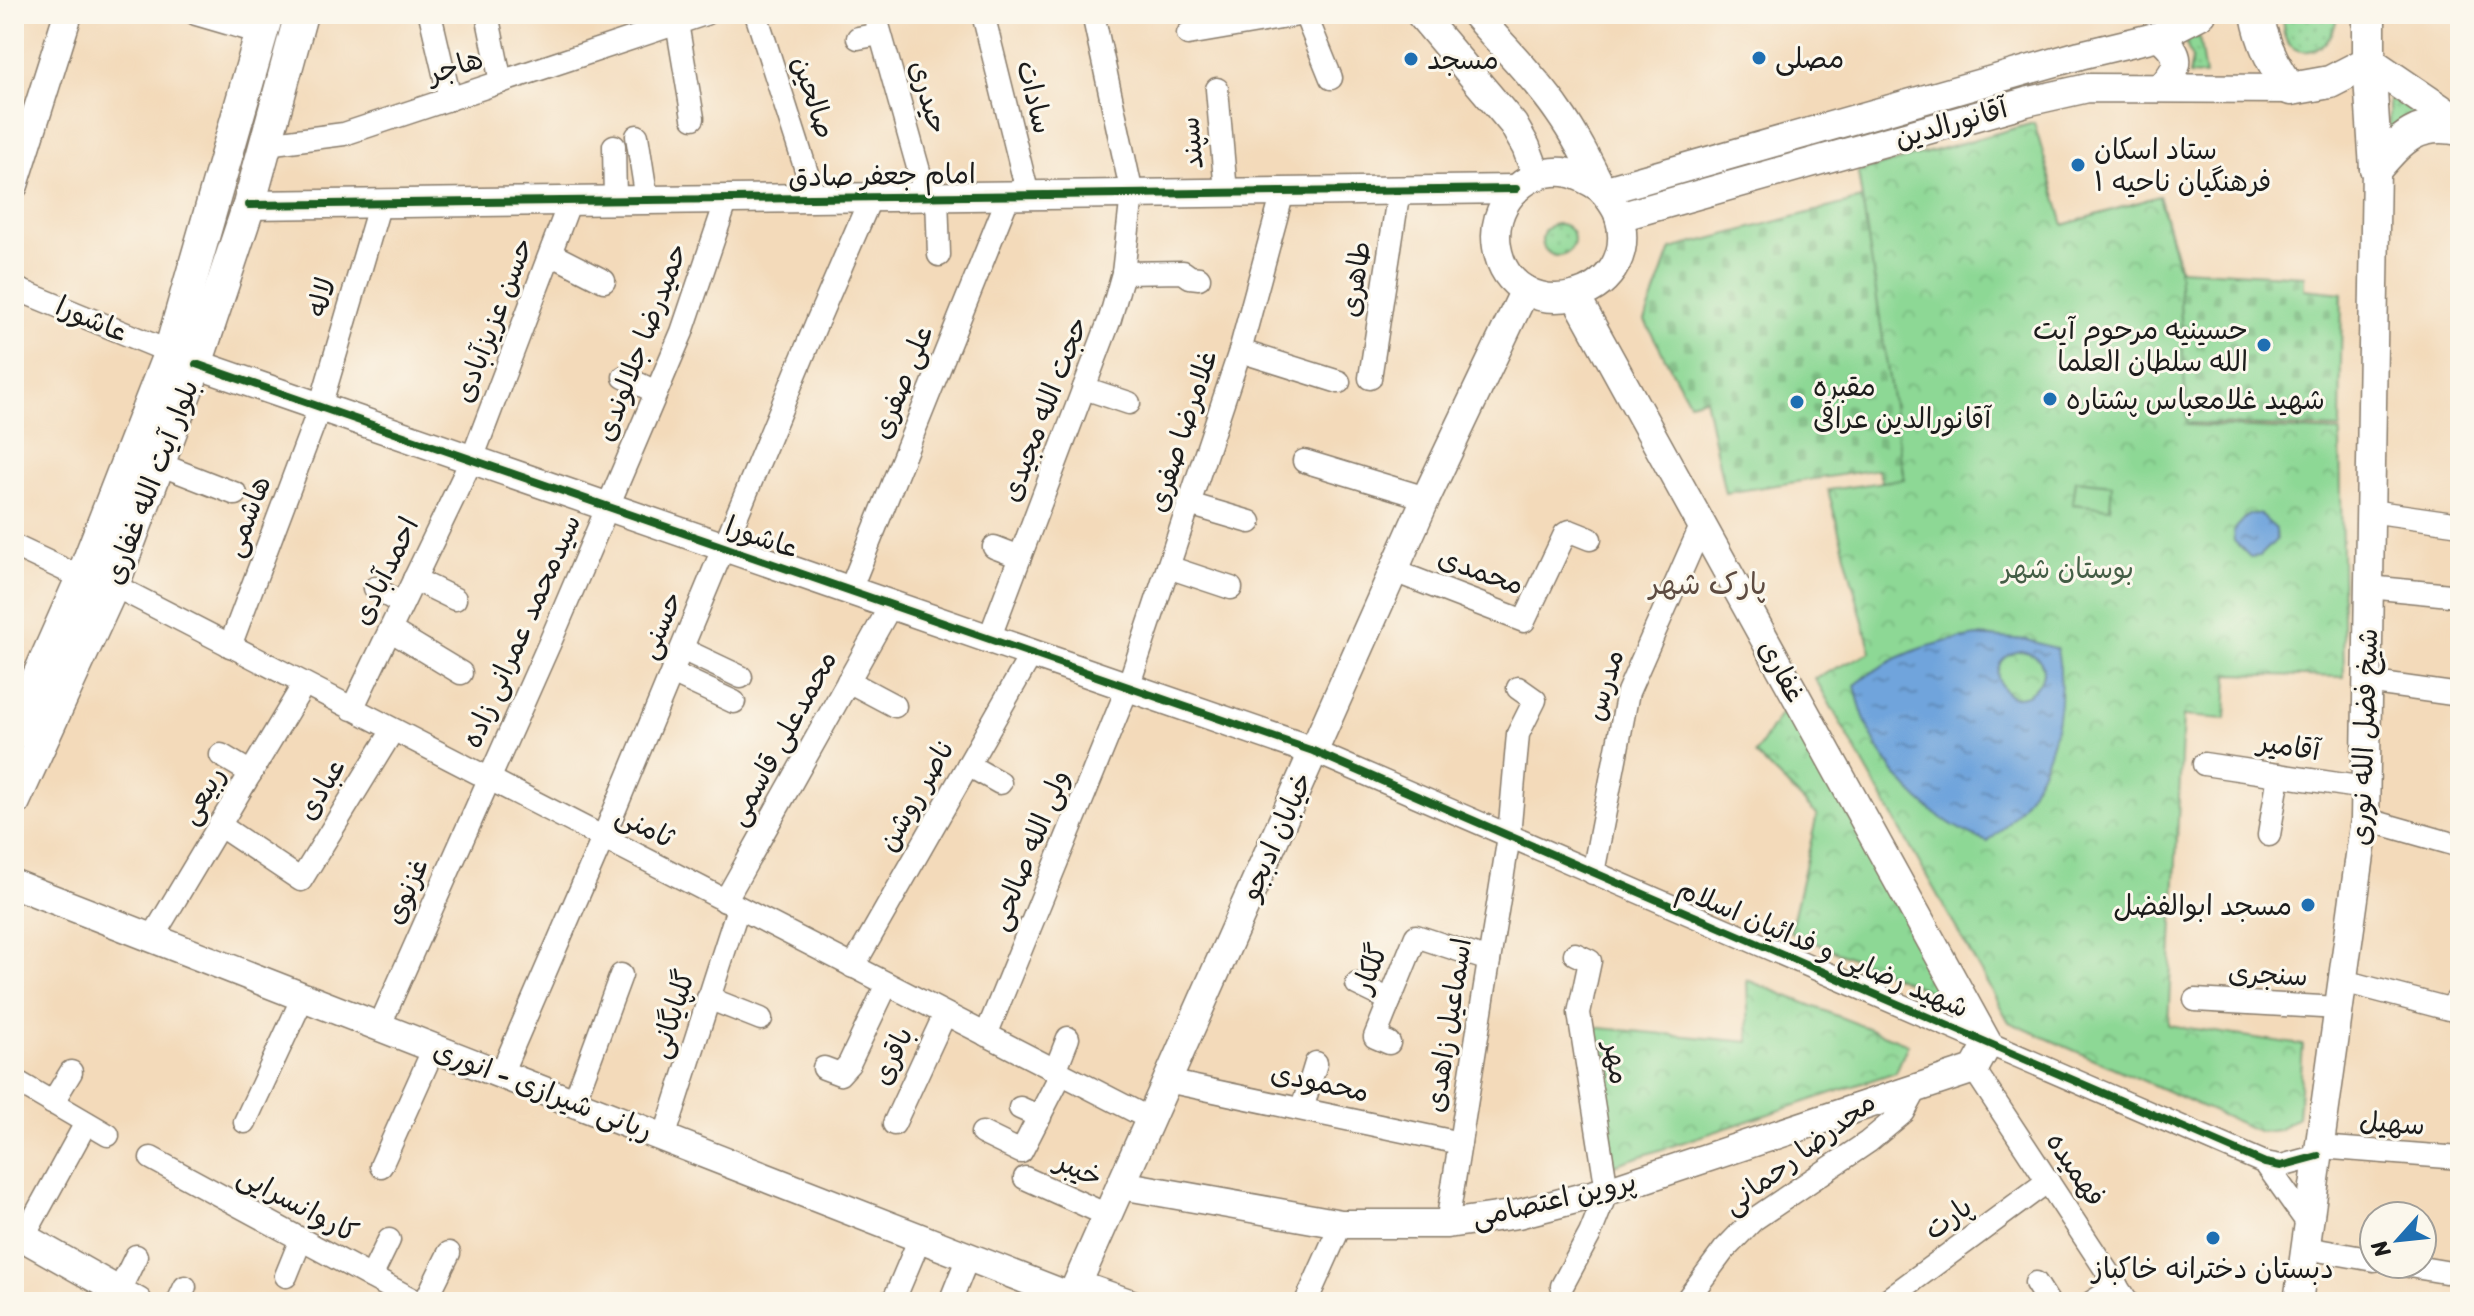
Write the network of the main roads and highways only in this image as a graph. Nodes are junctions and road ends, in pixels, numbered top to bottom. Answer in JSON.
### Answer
{"nodes":[{"id":1,"x":301,"y":14,"type":"edge"},
{"id":2,"x":2257,"y":14,"type":"edge"},
{"id":3,"x":2369,"y":14,"type":"edge"},
{"id":4,"x":264,"y":24,"type":"edge"},
{"id":5,"x":2369,"y":62,"type":"junction"},
{"id":6,"x":2460,"y":126,"type":"edge"},
{"id":7,"x":183,"y":358,"type":"junction"},
{"id":8,"x":97,"y":582,"type":"junction"},
{"id":9,"x":14,"y":732,"type":"edge"},
{"id":10,"x":14,"y":801,"type":"edge"}],
"edges":[{"from":1,"to":7,"type":"main road","name":"بلوار آیت الله غفاری"},
{"from":2,"to":5,"type":"main road"},
{"from":3,"to":5,"type":"main road"},
{"from":4,"to":7,"type":"main road","name":"بلوار آیت الله غفاری"},
{"from":5,"to":6,"type":"main road"},
{"from":5,"to":6,"type":"main road"},
{"from":7,"to":8,"type":"main road","name":"بلوار آیت الله غفاری"},
{"from":7,"to":8,"type":"main road","name":"بلوار آیت الله غفاری"},
{"from":8,"to":9,"type":"main road","name":"بلوار آیت الله غفاری"},
{"from":8,"to":10,"type":"main road","name":"بلوار آیت الله غفاری"}]}
